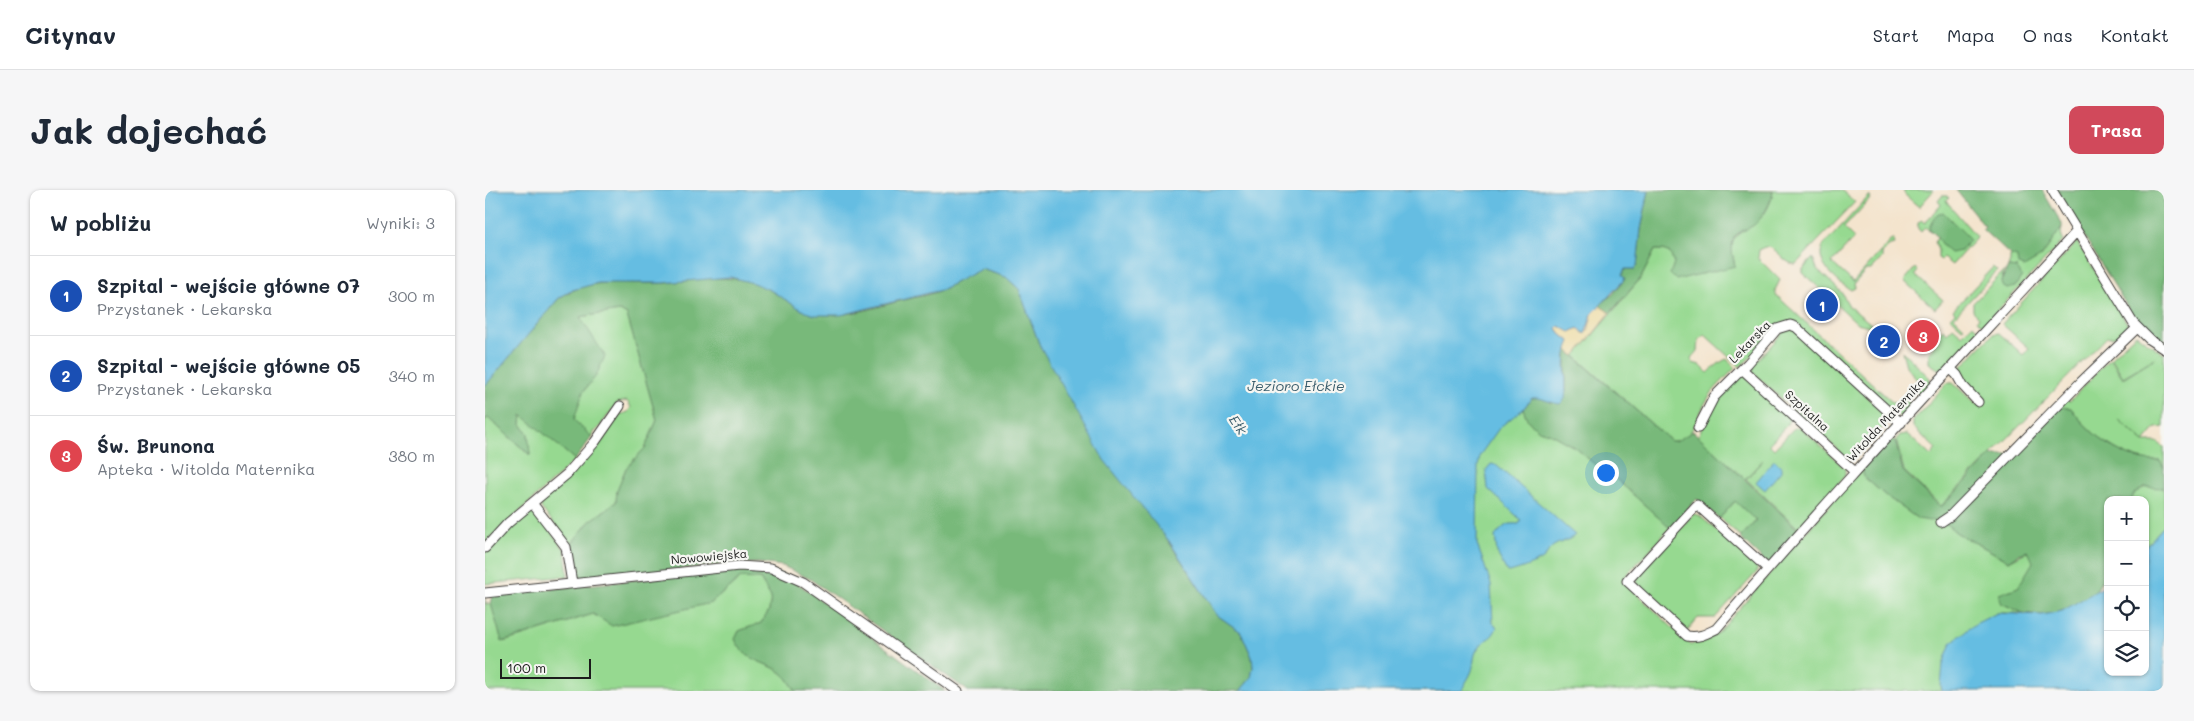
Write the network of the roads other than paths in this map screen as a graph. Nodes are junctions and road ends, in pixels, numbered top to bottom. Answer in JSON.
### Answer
{"nodes":[{"id":1,"x":2052,"y":190,"type":"edge"},
{"id":2,"x":2077,"y":231,"type":"junction"},
{"id":3,"x":2137,"y":328,"type":"junction"},
{"id":4,"x":2164,"y":348,"type":"edge"},
{"id":5,"x":1742,"y":369,"type":"junction"},
{"id":6,"x":1951,"y":369,"type":"junction"},
{"id":7,"x":1978,"y":402,"type":"dead end"},
{"id":8,"x":620,"y":406,"type":"dead end"},
{"id":9,"x":1901,"y":423,"type":"junction"},
{"id":10,"x":1697,"y":428,"type":"dead end"},
{"id":11,"x":1855,"y":472,"type":"junction"},
{"id":12,"x":532,"y":503,"type":"junction"},
{"id":13,"x":1941,"y":522,"type":"dead end"},
{"id":14,"x":485,"y":548,"type":"edge"},
{"id":15,"x":1768,"y":570,"type":"junction"},
{"id":16,"x":572,"y":584,"type":"junction"},
{"id":17,"x":485,"y":593,"type":"edge"},
{"id":18,"x":958,"y":691,"type":"edge"}],
"edges":[{"from":1,"to":2,"type":"street"},
{"from":2,"to":3,"type":"street"},
{"from":2,"to":6,"type":"street","name":"Witolda Maternika"},
{"from":3,"to":4,"type":"street"},
{"from":3,"to":13,"type":"street"},
{"from":5,"to":9,"type":"street","name":"Lekarska"},
{"from":5,"to":10,"type":"street","name":"Lekarska"},
{"from":5,"to":11,"type":"street","name":"Szpitalna"},
{"from":6,"to":7,"type":"street"},
{"from":6,"to":9,"type":"street","name":"Witolda Maternika"},
{"from":8,"to":12,"type":"street"},
{"from":9,"to":11,"type":"street","name":"Witolda Maternika"},
{"from":11,"to":15,"type":"street","name":"Witolda Maternika"},
{"from":12,"to":14,"type":"street"},
{"from":12,"to":16,"type":"street"},
{"from":15,"to":15,"type":"street","name":"Witolda Maternika"},
{"from":16,"to":17,"type":"street","name":"Nowowiejska"},
{"from":16,"to":18,"type":"street","name":"Nowowiejska"}]}
